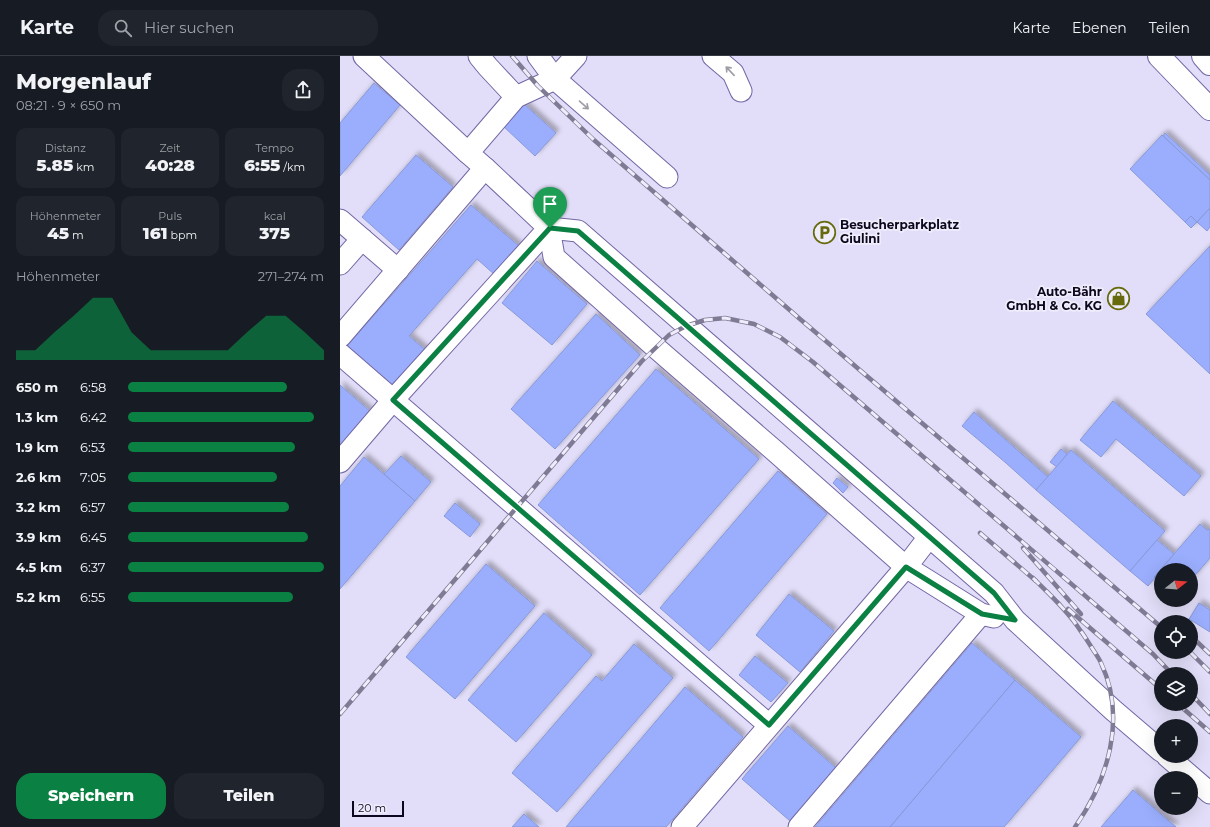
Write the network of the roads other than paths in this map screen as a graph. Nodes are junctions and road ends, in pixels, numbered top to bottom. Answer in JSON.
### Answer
{"nodes":[{"id":1,"x":364,"y":56,"type":"edge"},
{"id":2,"x":479,"y":56,"type":"edge"},
{"id":3,"x":538,"y":56,"type":"edge"},
{"id":4,"x":576,"y":56,"type":"edge"},
{"id":5,"x":714,"y":56,"type":"edge"},
{"id":6,"x":1159,"y":56,"type":"edge"},
{"id":7,"x":1202,"y":56,"type":"edge"},
{"id":8,"x":1210,"y":64,"type":"edge"},
{"id":9,"x":555,"y":79,"type":"junction"},
{"id":10,"x":741,"y":91,"type":"dead end"},
{"id":11,"x":516,"y":97,"type":"junction"},
{"id":12,"x":1210,"y":109,"type":"edge"},
{"id":13,"x":468,"y":153,"type":"junction"},
{"id":14,"x":485,"y":168,"type":"junction"},
{"id":15,"x":667,"y":176,"type":"dead end"},
{"id":16,"x":340,"y":220,"type":"edge"},
{"id":17,"x":550,"y":228,"type":"junction"},
{"id":18,"x":362,"y":239,"type":"junction"},
{"id":19,"x":340,"y":264,"type":"edge"},
{"id":20,"x":398,"y":270,"type":"junction"},
{"id":21,"x":340,"y":337,"type":"edge"},
{"id":22,"x":340,"y":354,"type":"edge"},
{"id":23,"x":393,"y":400,"type":"junction"},
{"id":24,"x":340,"y":462,"type":"edge"},
{"id":25,"x":929,"y":537,"type":"junction"},
{"id":26,"x":906,"y":567,"type":"junction"},
{"id":27,"x":982,"y":614,"type":"junction"},
{"id":28,"x":1015,"y":620,"type":"junction"},
{"id":29,"x":769,"y":725,"type":"junction"},
{"id":30,"x":1154,"y":745,"type":"edge"},
{"id":31,"x":1175,"y":763,"type":"edge"},
{"id":32,"x":1210,"y":793,"type":"edge"},
{"id":33,"x":682,"y":827,"type":"edge"},
{"id":34,"x":799,"y":827,"type":"edge"}],
"edges":[{"from":1,"to":13,"type":"street"},
{"from":2,"to":11,"type":"street"},
{"from":3,"to":9,"type":"street"},
{"from":4,"to":9,"type":"street"},
{"from":10,"to":5,"type":"street","one_way":true},
{"from":6,"to":12,"type":"highway"},
{"from":7,"to":8,"type":"highway"},
{"from":9,"to":11,"type":"street"},
{"from":9,"to":15,"type":"street","one_way":true},
{"from":11,"to":13,"type":"street"},
{"from":13,"to":14,"type":"street"},
{"from":14,"to":17,"type":"street"},
{"from":14,"to":20,"type":"street"},
{"from":16,"to":18,"type":"street"},
{"from":17,"to":23,"type":"street"},
{"from":17,"to":25,"type":"street"},
{"from":17,"to":26,"type":"street"},
{"from":18,"to":19,"type":"street"},
{"from":18,"to":20,"type":"street"},
{"from":20,"to":21,"type":"street"},
{"from":22,"to":23,"type":"street"},
{"from":23,"to":24,"type":"street"},
{"from":23,"to":29,"type":"street"},
{"from":25,"to":26,"type":"street"},
{"from":25,"to":28,"type":"street"},
{"from":26,"to":27,"type":"street"},
{"from":26,"to":29,"type":"street"},
{"from":27,"to":28,"type":"street"},
{"from":27,"to":34,"type":"street"},
{"from":28,"to":30,"type":"street"},
{"from":29,"to":33,"type":"street"},
{"from":31,"to":32,"type":"street"}]}
